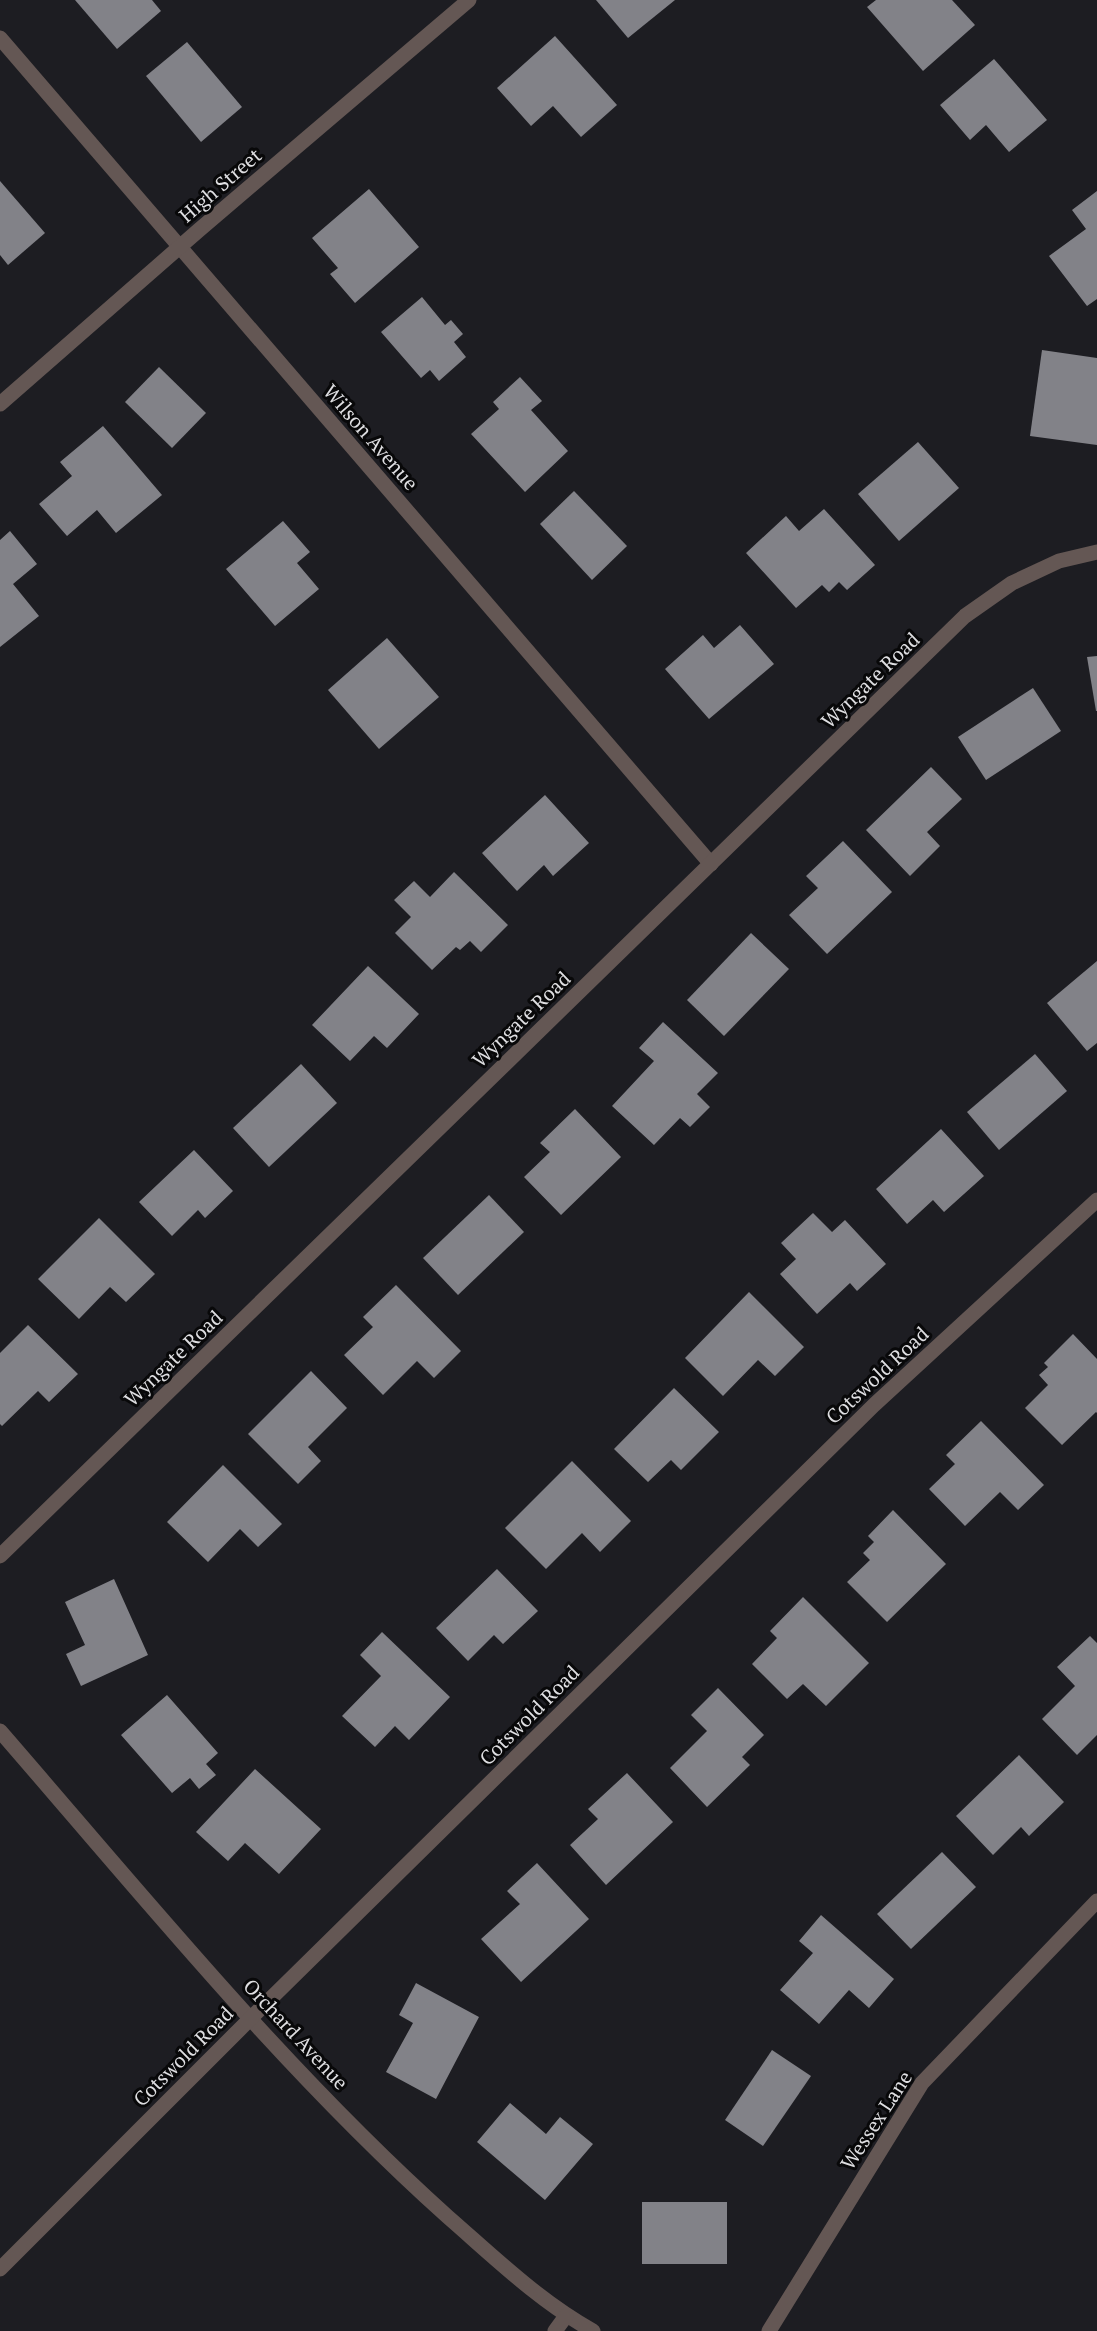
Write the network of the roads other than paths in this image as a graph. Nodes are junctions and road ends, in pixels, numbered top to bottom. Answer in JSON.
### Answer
{"nodes":[{"id":1,"x":469,"y":0,"type":"edge"},
{"id":2,"x":0,"y":38,"type":"edge"},
{"id":3,"x":180,"y":247,"type":"junction"},
{"id":4,"x":0,"y":404,"type":"edge"},
{"id":5,"x":1097,"y":552,"type":"edge"},
{"id":6,"x":711,"y":864,"type":"junction"},
{"id":7,"x":1097,"y":1200,"type":"edge"},
{"id":8,"x":0,"y":1556,"type":"edge"},
{"id":9,"x":0,"y":1731,"type":"edge"},
{"id":10,"x":1097,"y":1901,"type":"edge"},
{"id":11,"x":250,"y":2018,"type":"junction"},
{"id":12,"x":0,"y":2269,"type":"edge"},
{"id":13,"x":566,"y":2316,"type":"junction"},
{"id":14,"x":555,"y":2331,"type":"edge"},
{"id":15,"x":593,"y":2331,"type":"edge"},
{"id":16,"x":769,"y":2331,"type":"edge"}],
"edges":[{"from":1,"to":3,"type":"street","name":"High Street"},
{"from":2,"to":3,"type":"street","name":"Wilson Avenue"},
{"from":3,"to":4,"type":"street","name":"High Street"},
{"from":3,"to":6,"type":"street","name":"Wilson Avenue"},
{"from":5,"to":6,"type":"street","name":"Wyngate Road"},
{"from":6,"to":8,"type":"street","name":"Wyngate Road"},
{"from":7,"to":11,"type":"street","name":"Cotswold Road"},
{"from":9,"to":11,"type":"street","name":"Orchard Avenue"},
{"from":10,"to":16,"type":"street","name":"Wessex Lane"},
{"from":11,"to":12,"type":"street","name":"Cotswold Road"},
{"from":11,"to":13,"type":"street","name":"Orchard Avenue"},
{"from":13,"to":14,"type":"street"},
{"from":13,"to":15,"type":"street","name":"Orchard Avenue"}]}
